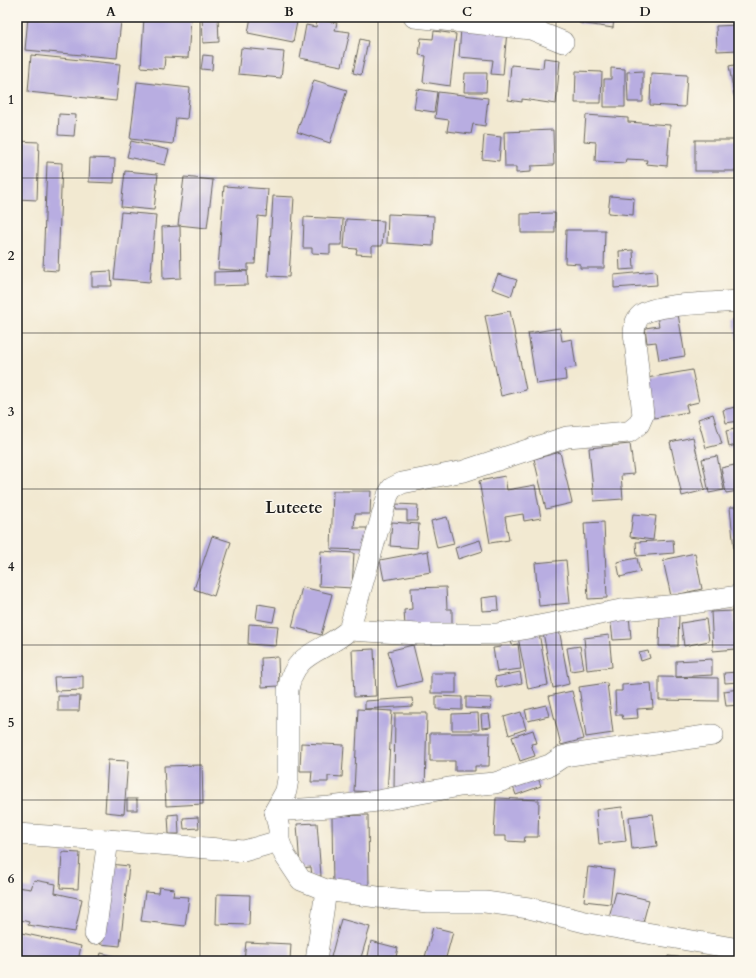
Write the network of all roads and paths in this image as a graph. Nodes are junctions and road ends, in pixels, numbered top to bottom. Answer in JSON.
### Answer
{"nodes":[{"id":1,"x":414,"y":17,"type":"edge"},
{"id":2,"x":564,"y":42,"type":"dead end"},
{"id":3,"x":739,"y":301,"type":"edge"},
{"id":4,"x":739,"y":596,"type":"edge"},
{"id":5,"x":349,"y":630,"type":"junction"},
{"id":6,"x":713,"y":735,"type":"dead end"},
{"id":7,"x":275,"y":811,"type":"junction"},
{"id":8,"x":17,"y":834,"type":"edge"},
{"id":9,"x":108,"y":840,"type":"junction"},
{"id":10,"x":279,"y":841,"type":"junction"},
{"id":11,"x":326,"y":890,"type":"junction"},
{"id":12,"x":95,"y":934,"type":"dead end"},
{"id":13,"x":739,"y":949,"type":"edge"},
{"id":14,"x":316,"y":961,"type":"edge"}],
"edges":[{"from":1,"to":2,"type":"street"},
{"from":3,"to":5,"type":"street"},
{"from":4,"to":5,"type":"street"},
{"from":5,"to":7,"type":"street"},
{"from":6,"to":7,"type":"street"},
{"from":7,"to":10,"type":"street"},
{"from":8,"to":9,"type":"street"},
{"from":9,"to":10,"type":"street"},
{"from":9,"to":12,"type":"street"},
{"from":10,"to":11,"type":"street"},
{"from":11,"to":13,"type":"street"},
{"from":11,"to":14,"type":"street"}]}
